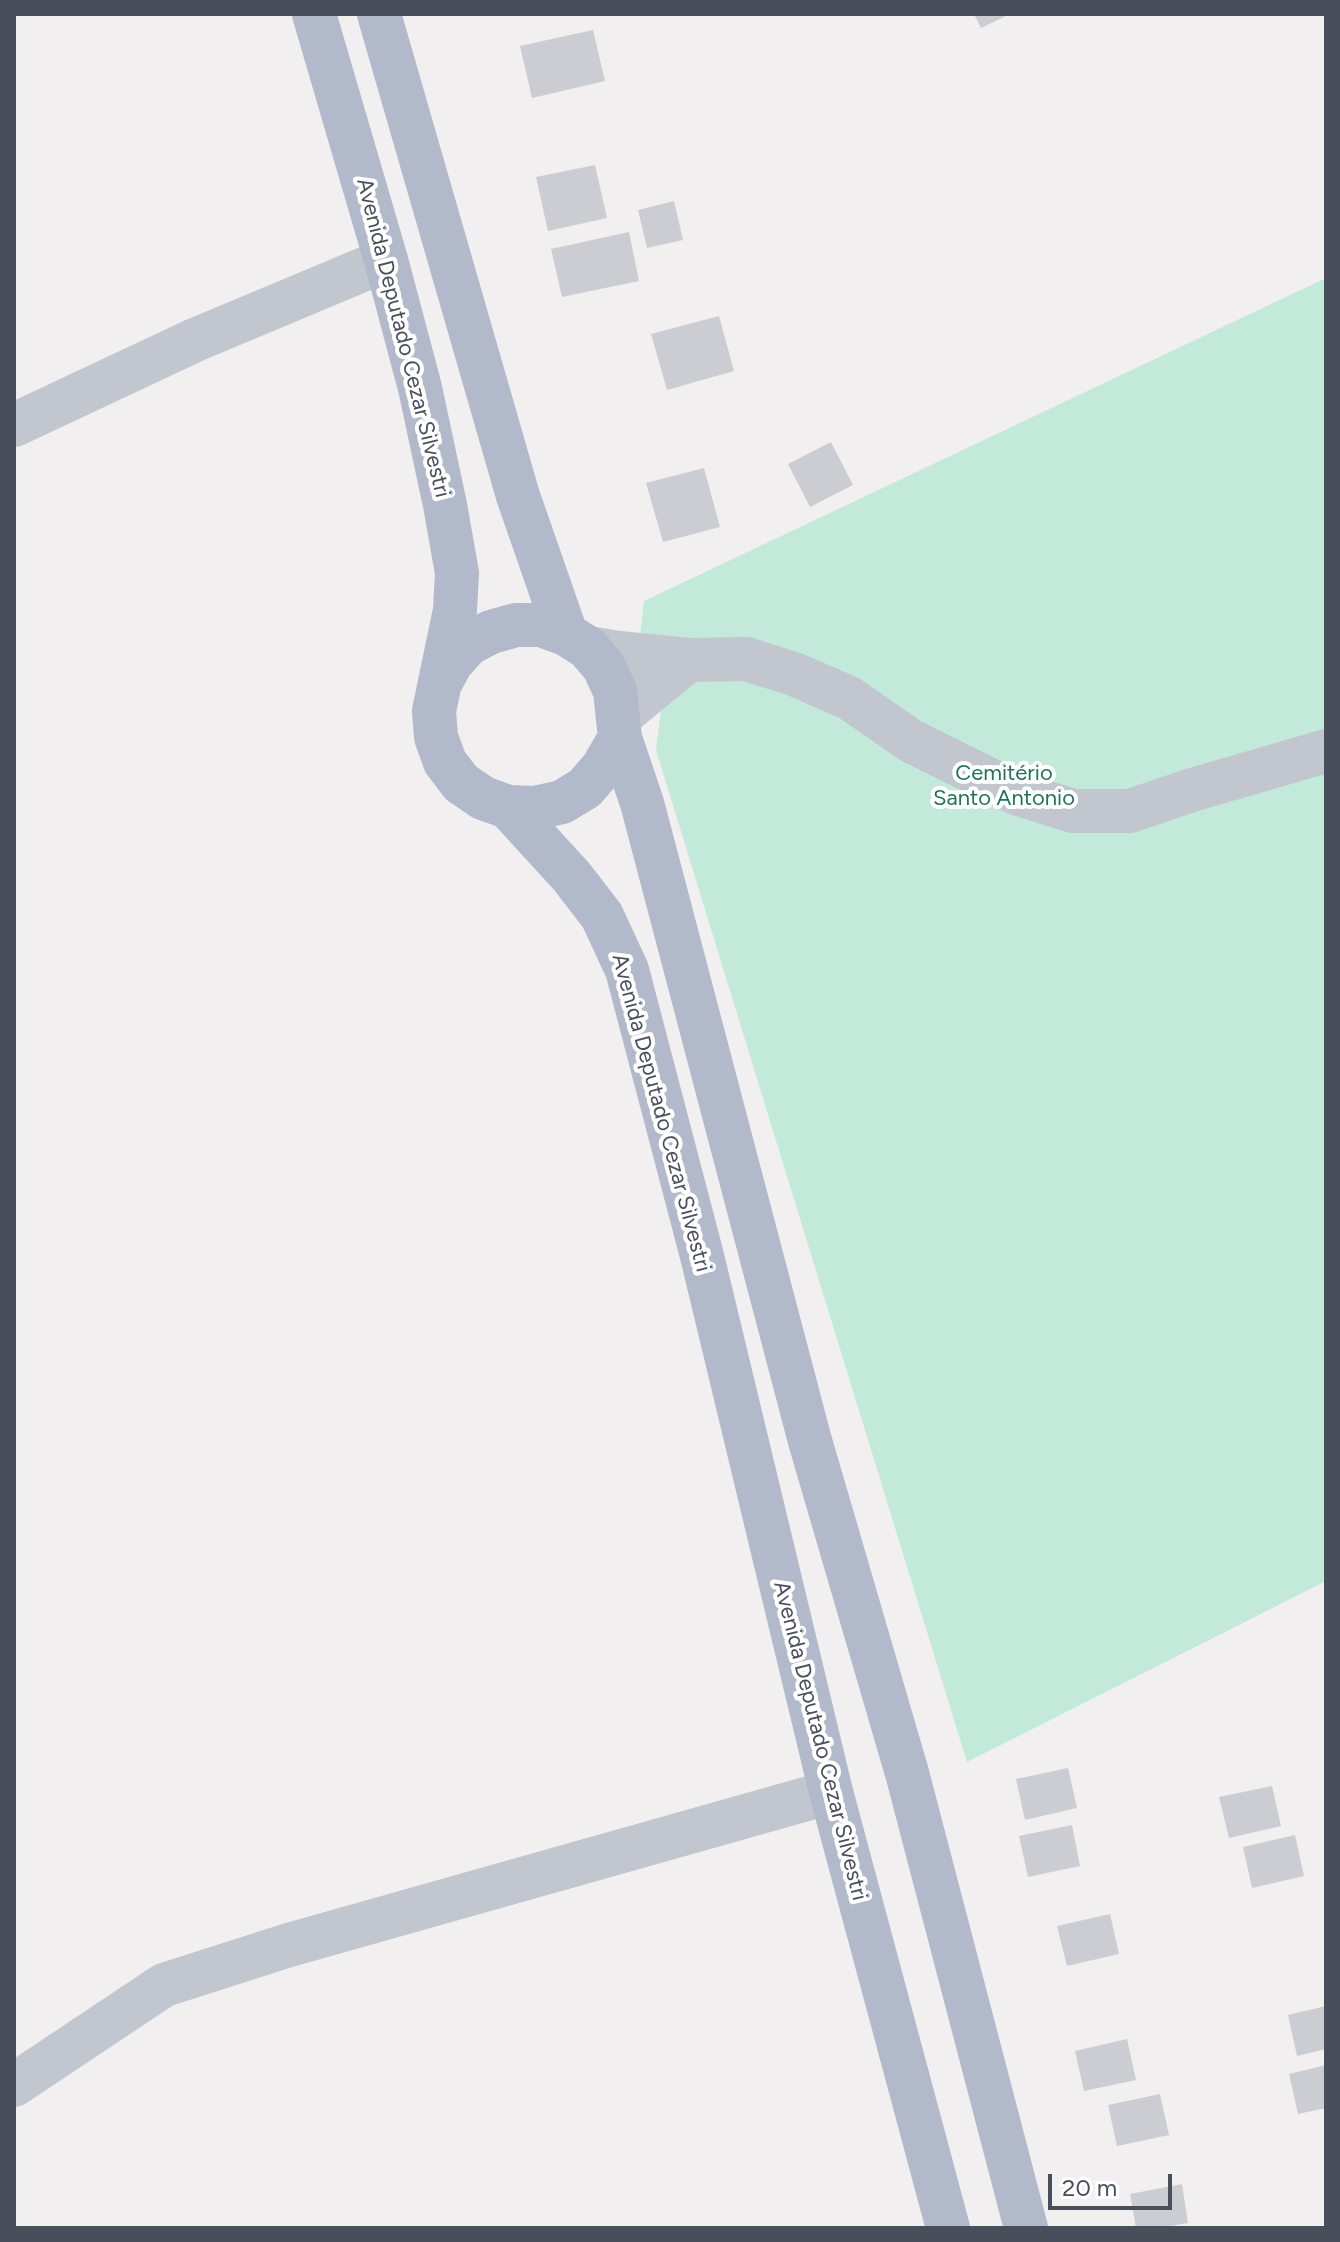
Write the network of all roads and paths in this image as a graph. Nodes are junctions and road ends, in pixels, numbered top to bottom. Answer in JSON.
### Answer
{"nodes":[{"id":1,"x":314,"y":14,"type":"edge"},
{"id":2,"x":379,"y":14,"type":"edge"},
{"id":3,"x":386,"y":260,"type":"junction"},
{"id":4,"x":14,"y":425,"type":"edge"},
{"id":5,"x":577,"y":641,"type":"junction"},
{"id":6,"x":688,"y":660,"type":"junction"},
{"id":7,"x":439,"y":685,"type":"junction"},
{"id":8,"x":619,"y":727,"type":"junction"},
{"id":9,"x":1326,"y":751,"type":"edge"},
{"id":10,"x":508,"y":807,"type":"junction"},
{"id":11,"x":831,"y":1792,"type":"junction"},
{"id":12,"x":14,"y":2085,"type":"edge"},
{"id":13,"x":948,"y":2228,"type":"edge"},
{"id":14,"x":1026,"y":2228,"type":"edge"}],
"edges":[{"from":1,"to":3,"type":"main road","name":"Avenida Deputado Cezar Silvestri"},
{"from":2,"to":5,"type":"main road"},
{"from":3,"to":4,"type":"lane"},
{"from":3,"to":7,"type":"main road","name":"Avenida Deputado Cezar Silvestri"},
{"from":5,"to":6,"type":"lane"},
{"from":5,"to":7,"type":"main road"},
{"from":5,"to":8,"type":"main road"},
{"from":6,"to":8,"type":"lane"},
{"from":6,"to":9,"type":"lane"},
{"from":7,"to":10,"type":"main road","name":"Avenida Deputado Cezar Silvestri"},
{"from":8,"to":10,"type":"main road"},
{"from":8,"to":14,"type":"main road"},
{"from":10,"to":11,"type":"main road","name":"Avenida Deputado Cezar Silvestri"},
{"from":11,"to":12,"type":"lane"},
{"from":11,"to":13,"type":"main road","name":"Avenida Deputado Cezar Silvestri"}]}
